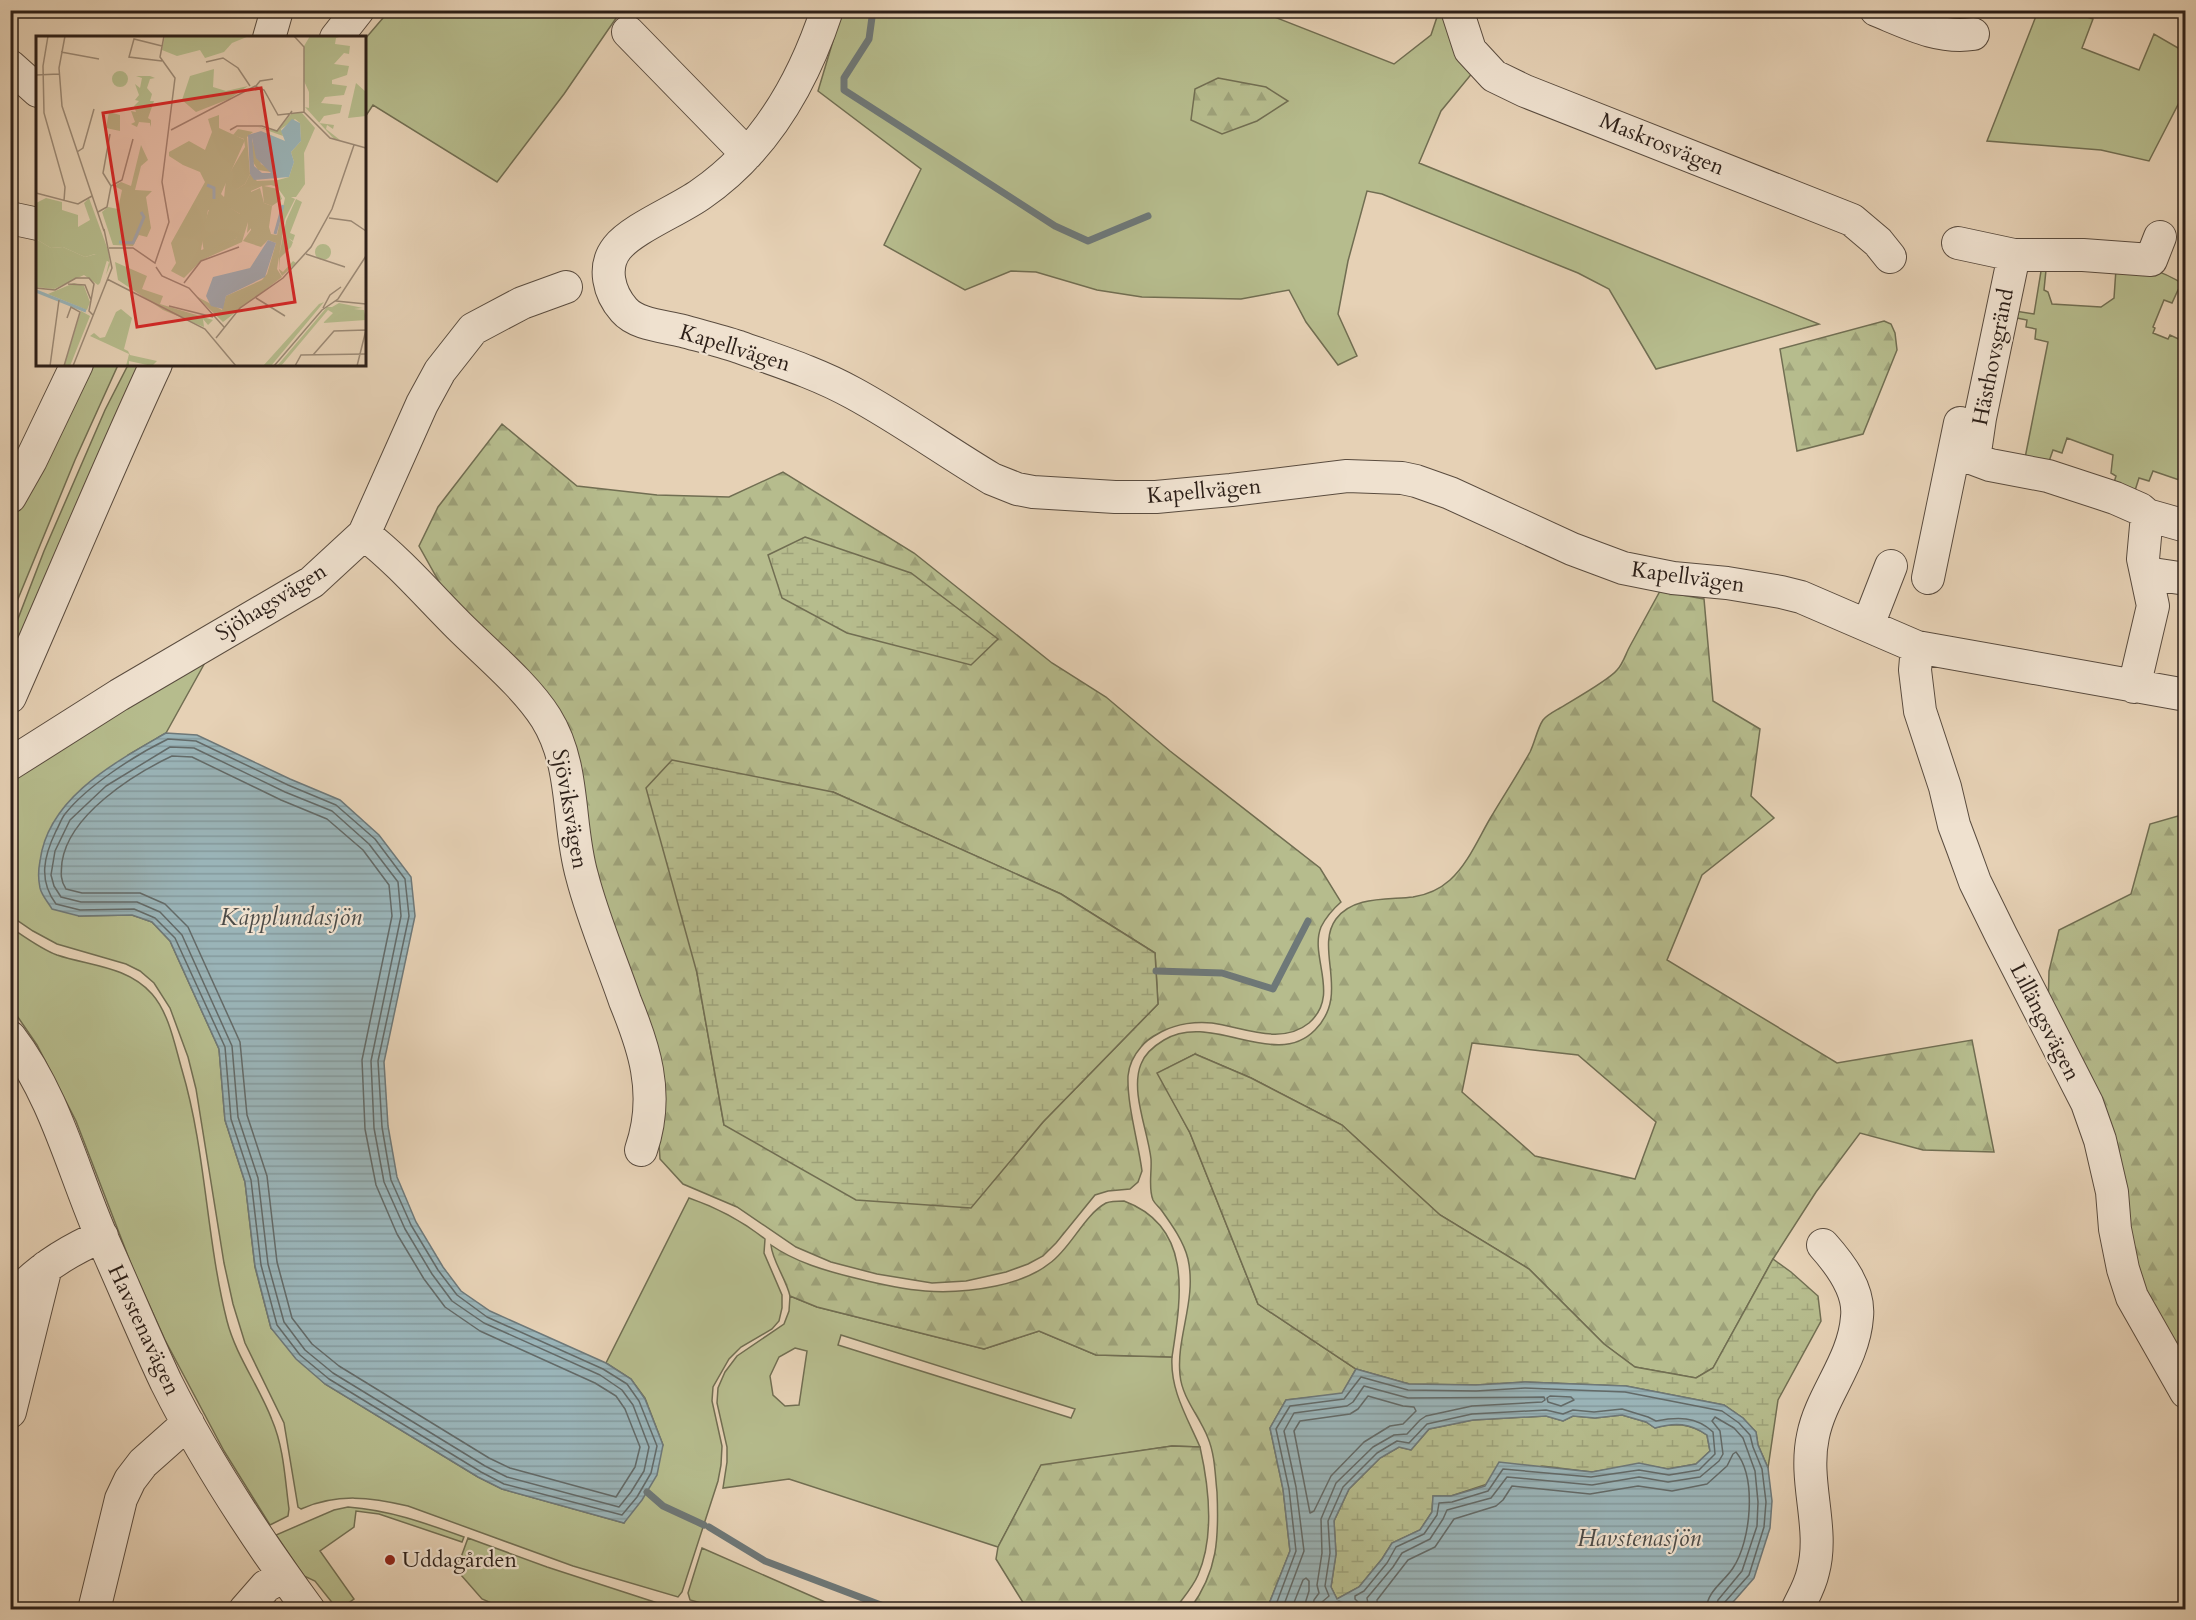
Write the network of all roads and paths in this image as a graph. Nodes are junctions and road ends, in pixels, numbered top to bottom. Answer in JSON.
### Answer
{"nodes":[{"id":1,"x":277,"y":10,"type":"edge"},
{"id":2,"x":358,"y":10,"type":"edge"},
{"id":3,"x":827,"y":10,"type":"edge"},
{"id":4,"x":1457,"y":10,"type":"edge"},
{"id":5,"x":1876,"y":10,"type":"edge"},
{"id":6,"x":628,"y":32,"type":"dead end"},
{"id":7,"x":1973,"y":34,"type":"dead end"},
{"id":8,"x":270,"y":36,"type":"edge"},
{"id":9,"x":338,"y":36,"type":"edge"},
{"id":10,"x":10,"y":66,"type":"edge"},
{"id":11,"x":36,"y":89,"type":"edge"},
{"id":12,"x":747,"y":154,"type":"junction"},
{"id":13,"x":10,"y":218,"type":"edge"},
{"id":14,"x":36,"y":224,"type":"edge"},
{"id":15,"x":2160,"y":237,"type":"dead end"},
{"id":16,"x":1958,"y":243,"type":"dead end"},
{"id":17,"x":2014,"y":255,"type":"junction"},
{"id":18,"x":1890,"y":257,"type":"dead end"},
{"id":19,"x":566,"y":287,"type":"dead end"},
{"id":20,"x":76,"y":366,"type":"edge"},
{"id":21,"x":155,"y":366,"type":"edge"},
{"id":22,"x":1962,"y":416,"type":"dead end"},
{"id":23,"x":1964,"y":461,"type":"junction"},
{"id":24,"x":10,"y":497,"type":"edge"},
{"id":25,"x":2147,"y":515,"type":"junction"},
{"id":26,"x":2186,"y":526,"type":"edge"},
{"id":27,"x":364,"y":534,"type":"junction"},
{"id":28,"x":1891,"y":566,"type":"dead end"},
{"id":29,"x":2146,"y":573,"type":"junction"},
{"id":30,"x":1928,"y":578,"type":"dead end"},
{"id":31,"x":2186,"y":579,"type":"edge"},
{"id":32,"x":1868,"y":625,"type":"junction"},
{"id":33,"x":1917,"y":647,"type":"junction"},
{"id":34,"x":2134,"y":687,"type":"junction"},
{"id":35,"x":2186,"y":695,"type":"edge"},
{"id":36,"x":10,"y":697,"type":"edge"},
{"id":37,"x":10,"y":764,"type":"edge"},
{"id":38,"x":10,"y":1038,"type":"edge"},
{"id":39,"x":641,"y":1150,"type":"dead end"},
{"id":40,"x":102,"y":1236,"type":"junction"},
{"id":41,"x":1824,"y":1245,"type":"dead end"},
{"id":42,"x":46,"y":1267,"type":"junction"},
{"id":43,"x":11,"y":1300,"type":"edge"},
{"id":44,"x":2186,"y":1392,"type":"edge"},
{"id":45,"x":10,"y":1412,"type":"edge"},
{"id":46,"x":188,"y":1423,"type":"junction"},
{"id":47,"x":284,"y":1576,"type":"junction"},
{"id":48,"x":94,"y":1610,"type":"edge"},
{"id":49,"x":245,"y":1610,"type":"edge"},
{"id":50,"x":309,"y":1610,"type":"edge"},
{"id":51,"x":1797,"y":1610,"type":"edge"}],
"edges":[{"from":1,"to":8,"type":"street"},
{"from":2,"to":9,"type":"street"},
{"from":3,"to":12,"type":"street","name":"Kapellvägen"},
{"from":4,"to":18,"type":"street","name":"Maskrosvägen"},
{"from":5,"to":7,"type":"street"},
{"from":6,"to":12,"type":"street"},
{"from":10,"to":11,"type":"street"},
{"from":12,"to":32,"type":"street","name":"Kapellvägen"},
{"from":13,"to":14,"type":"street"},
{"from":15,"to":17,"type":"street"},
{"from":16,"to":17,"type":"street"},
{"from":17,"to":23,"type":"street","name":"Hästhovsgränd"},
{"from":19,"to":27,"type":"street","name":"Sjöhagsvägen"},
{"from":20,"to":24,"type":"street"},
{"from":21,"to":36,"type":"street"},
{"from":22,"to":23,"type":"street","name":"Hästhovsgränd"},
{"from":23,"to":25,"type":"street"},
{"from":23,"to":30,"type":"street","name":"Hästhovsgränd"},
{"from":25,"to":26,"type":"street"},
{"from":25,"to":29,"type":"street"},
{"from":27,"to":37,"type":"street","name":"Sjöhagsvägen"},
{"from":27,"to":39,"type":"street","name":"Sjöviksvägen"},
{"from":28,"to":32,"type":"street"},
{"from":29,"to":31,"type":"street"},
{"from":29,"to":34,"type":"street"},
{"from":32,"to":33,"type":"street","name":"Kapellvägen"},
{"from":33,"to":34,"type":"street","name":"Kapellvägen"},
{"from":33,"to":44,"type":"street","name":"Lillängsvägen"},
{"from":34,"to":35,"type":"street","name":"Kapellvägen"},
{"from":38,"to":40,"type":"street","name":"Havstenavägen"},
{"from":40,"to":42,"type":"street","name":"Havstenavägen"},
{"from":40,"to":46,"type":"street","name":"Havstenavägen"},
{"from":41,"to":51,"type":"street"},
{"from":42,"to":43,"type":"street","name":"Havstenavägen"},
{"from":42,"to":45,"type":"street"},
{"from":46,"to":47,"type":"street","name":"Havstenavägen"},
{"from":46,"to":48,"type":"street","name":"Havstenavägen"},
{"from":47,"to":49,"type":"street"},
{"from":47,"to":50,"type":"street","name":"Havstenavägen"}]}
